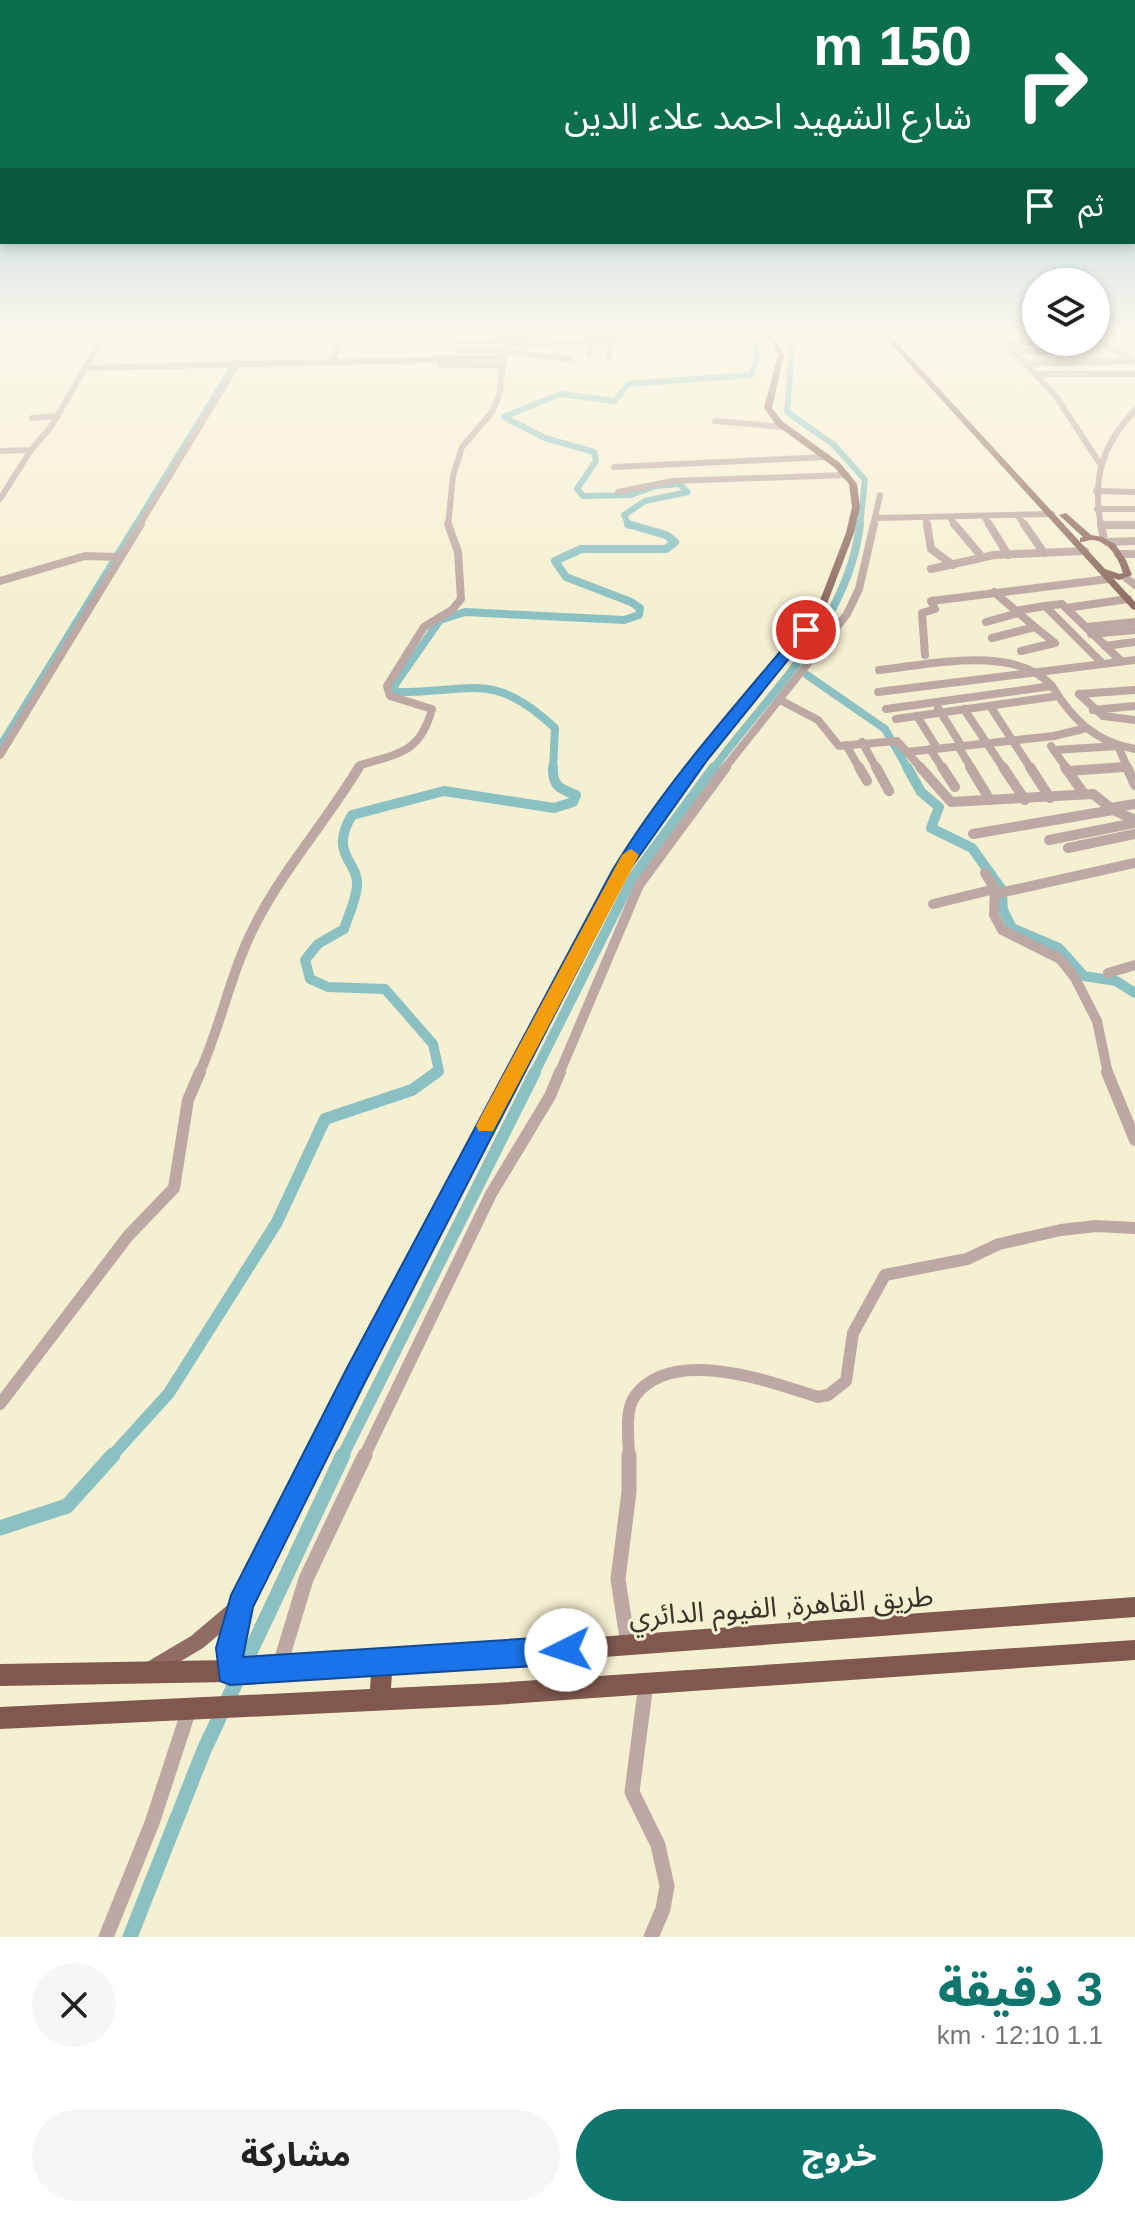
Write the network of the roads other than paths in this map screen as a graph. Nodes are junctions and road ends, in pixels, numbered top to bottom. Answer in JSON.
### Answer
{"nodes":[{"id":1,"x":54,"y":421,"type":"edge"},
{"id":2,"x":201,"y":421,"type":"edge"},
{"id":3,"x":482,"y":421,"type":"edge"},
{"id":4,"x":719,"y":421,"type":"edge"},
{"id":5,"x":778,"y":421,"type":"edge"},
{"id":6,"x":967,"y":421,"type":"edge"},
{"id":7,"x":974,"y":421,"type":"edge"},
{"id":8,"x":1073,"y":421,"type":"edge"},
{"id":9,"x":1124,"y":421,"type":"edge"},
{"id":10,"x":783,"y":427,"type":"junction"},
{"id":11,"x":31,"y":450,"type":"junction"},
{"id":12,"x":0,"y":451,"type":"edge"},
{"id":13,"x":827,"y":457,"type":"junction"},
{"id":14,"x":1099,"y":462,"type":"junction"},
{"id":15,"x":710,"y":464,"type":"junction"},
{"id":16,"x":614,"y":467,"type":"dead end"},
{"id":17,"x":847,"y":475,"type":"junction"},
{"id":18,"x":712,"y":481,"type":"junction"},
{"id":19,"x":1096,"y":491,"type":"junction"},
{"id":20,"x":618,"y":492,"type":"dead end"},
{"id":21,"x":1135,"y":492,"type":"edge"},
{"id":22,"x":880,"y":495,"type":"dead end"},
{"id":23,"x":0,"y":499,"type":"edge"},
{"id":24,"x":1097,"y":509,"type":"junction"},
{"id":25,"x":1135,"y":509,"type":"edge"},
{"id":26,"x":1052,"y":514,"type":"junction"},
{"id":27,"x":1018,"y":516,"type":"junction"},
{"id":28,"x":877,"y":518,"type":"junction"},
{"id":29,"x":985,"y":518,"type":"junction"},
{"id":30,"x":951,"y":519,"type":"junction"},
{"id":31,"x":926,"y":520,"type":"junction"},
{"id":32,"x":1101,"y":525,"type":"junction"},
{"id":33,"x":1135,"y":525,"type":"edge"},
{"id":34,"x":1088,"y":537,"type":"junction"},
{"id":35,"x":1105,"y":541,"type":"junction"},
{"id":36,"x":1135,"y":541,"type":"edge"},
{"id":37,"x":1084,"y":551,"type":"junction"},
{"id":38,"x":1044,"y":553,"type":"junction"},
{"id":39,"x":1118,"y":554,"type":"junction"},
{"id":40,"x":1135,"y":554,"type":"edge"},
{"id":41,"x":1008,"y":555,"type":"junction"},
{"id":42,"x":115,"y":556,"type":"junction"},
{"id":43,"x":982,"y":557,"type":"junction"},
{"id":44,"x":953,"y":565,"type":"junction"},
{"id":45,"x":931,"y":569,"type":"dead end"},
{"id":46,"x":1099,"y":569,"type":"junction"},
{"id":47,"x":1130,"y":575,"type":"edge"},
{"id":48,"x":1108,"y":579,"type":"junction"},
{"id":49,"x":0,"y":581,"type":"edge"},
{"id":50,"x":1135,"y":585,"type":"edge"},
{"id":51,"x":994,"y":592,"type":"junction"},
{"id":52,"x":1133,"y":602,"type":"edge"},
{"id":53,"x":1045,"y":606,"type":"junction"},
{"id":54,"x":1066,"y":608,"type":"junction"},
{"id":55,"x":1016,"y":612,"type":"junction"},
{"id":56,"x":986,"y":622,"type":"dead end"},
{"id":57,"x":1135,"y":622,"type":"edge"},
{"id":58,"x":1086,"y":627,"type":"junction"},
{"id":59,"x":1066,"y":629,"type":"junction"},
{"id":60,"x":1038,"y":630,"type":"junction"},
{"id":61,"x":1135,"y":630,"type":"edge"},
{"id":62,"x":1093,"y":634,"type":"junction"},
{"id":63,"x":1074,"y":637,"type":"junction"},
{"id":64,"x":992,"y":638,"type":"dead end"},
{"id":65,"x":1135,"y":642,"type":"edge"},
{"id":66,"x":1105,"y":646,"type":"junction"},
{"id":67,"x":1021,"y":651,"type":"dead end"},
{"id":68,"x":925,"y":655,"type":"dead end"},
{"id":69,"x":1135,"y":660,"type":"edge"},
{"id":70,"x":1121,"y":661,"type":"junction"},
{"id":71,"x":1101,"y":662,"type":"junction"},
{"id":72,"x":879,"y":670,"type":"dead end"},
{"id":73,"x":1029,"y":672,"type":"junction"},
{"id":74,"x":1052,"y":686,"type":"junction"},
{"id":75,"x":1135,"y":690,"type":"edge"},
{"id":76,"x":878,"y":692,"type":"dead end"},
{"id":77,"x":1058,"y":696,"type":"junction"},
{"id":78,"x":780,"y":700,"type":"junction"},
{"id":79,"x":935,"y":702,"type":"junction"},
{"id":80,"x":990,"y":706,"type":"junction"},
{"id":81,"x":1135,"y":706,"type":"edge"},
{"id":82,"x":886,"y":709,"type":"dead end"},
{"id":83,"x":964,"y":709,"type":"junction"},
{"id":84,"x":1093,"y":710,"type":"junction"},
{"id":85,"x":941,"y":712,"type":"junction"},
{"id":86,"x":917,"y":716,"type":"junction"},
{"id":87,"x":896,"y":719,"type":"dead end"},
{"id":88,"x":1135,"y":720,"type":"edge"},
{"id":89,"x":1083,"y":729,"type":"junction"},
{"id":90,"x":1045,"y":737,"type":"junction"},
{"id":91,"x":1013,"y":740,"type":"junction"},
{"id":92,"x":862,"y":742,"type":"junction"},
{"id":93,"x":986,"y":742,"type":"junction"},
{"id":94,"x":846,"y":745,"type":"junction"},
{"id":95,"x":959,"y":746,"type":"junction"},
{"id":96,"x":1118,"y":746,"type":"junction"},
{"id":97,"x":933,"y":748,"type":"junction"},
{"id":98,"x":1135,"y":749,"type":"edge"},
{"id":99,"x":1054,"y":750,"type":"junction"},
{"id":100,"x":907,"y":752,"type":"junction"},
{"id":101,"x":0,"y":755,"type":"edge"},
{"id":102,"x":1128,"y":763,"type":"edge"},
{"id":103,"x":1068,"y":771,"type":"junction"},
{"id":104,"x":867,"y":781,"type":"dead end"},
{"id":105,"x":1134,"y":783,"type":"edge"},
{"id":106,"x":955,"y":787,"type":"dead end"},
{"id":107,"x":889,"y":791,"type":"dead end"},
{"id":108,"x":1084,"y":794,"type":"junction"},
{"id":109,"x":1050,"y":798,"type":"junction"},
{"id":110,"x":990,"y":800,"type":"junction"},
{"id":111,"x":1025,"y":800,"type":"junction"},
{"id":112,"x":1135,"y":804,"type":"edge"},
{"id":113,"x":1112,"y":809,"type":"junction"},
{"id":114,"x":1135,"y":821,"type":"edge"},
{"id":115,"x":973,"y":834,"type":"dead end"},
{"id":116,"x":1135,"y":834,"type":"edge"},
{"id":117,"x":1049,"y":840,"type":"dead end"},
{"id":118,"x":1068,"y":848,"type":"dead end"},
{"id":119,"x":1135,"y":863,"type":"edge"},
{"id":120,"x":985,"y":873,"type":"dead end"},
{"id":121,"x":995,"y":891,"type":"junction"},
{"id":122,"x":933,"y":904,"type":"dead end"},
{"id":123,"x":1135,"y":965,"type":"edge"},
{"id":124,"x":1108,"y":973,"type":"dead end"},
{"id":125,"x":1135,"y":1140,"type":"edge"},
{"id":126,"x":1135,"y":1228,"type":"edge"},
{"id":127,"x":0,"y":1404,"type":"edge"},
{"id":128,"x":240,"y":1604,"type":"junction"},
{"id":129,"x":1135,"y":1607,"type":"edge"},
{"id":130,"x":628,"y":1645,"type":"junction"},
{"id":131,"x":1135,"y":1650,"type":"edge"},
{"id":132,"x":382,"y":1663,"type":"junction"},
{"id":133,"x":273,"y":1669,"type":"junction"},
{"id":134,"x":147,"y":1671,"type":"junction"},
{"id":135,"x":232,"y":1671,"type":"junction"},
{"id":136,"x":0,"y":1675,"type":"edge"},
{"id":137,"x":646,"y":1683,"type":"junction"},
{"id":138,"x":380,"y":1700,"type":"junction"},
{"id":139,"x":190,"y":1708,"type":"junction"},
{"id":140,"x":0,"y":1718,"type":"edge"},
{"id":141,"x":106,"y":1937,"type":"edge"},
{"id":142,"x":651,"y":1937,"type":"edge"}],
"edges":[{"from":1,"to":11,"type":"street"},
{"from":2,"to":42,"type":"street"},
{"from":3,"to":127,"type":"street"},
{"from":4,"to":10,"type":"street"},
{"from":5,"to":10,"type":"main road"},
{"from":6,"to":26,"type":"main road"},
{"from":7,"to":34,"type":"main road"},
{"from":8,"to":14,"type":"street"},
{"from":9,"to":14,"type":"street"},
{"from":10,"to":13,"type":"main road"},
{"from":11,"to":12,"type":"street"},
{"from":11,"to":23,"type":"street"},
{"from":13,"to":15,"type":"street"},
{"from":13,"to":17,"type":"main road"},
{"from":14,"to":19,"type":"street"},
{"from":15,"to":16,"type":"street"},
{"from":15,"to":18,"type":"street"},
{"from":17,"to":18,"type":"street"},
{"from":17,"to":128,"type":"main road"},
{"from":18,"to":20,"type":"street"},
{"from":19,"to":21,"type":"street"},
{"from":19,"to":24,"type":"street"},
{"from":22,"to":28,"type":"street"},
{"from":24,"to":25,"type":"street"},
{"from":24,"to":32,"type":"street"},
{"from":26,"to":27,"type":"street"},
{"from":26,"to":37,"type":"main road"},
{"from":27,"to":29,"type":"street"},
{"from":27,"to":38,"type":"street"},
{"from":28,"to":31,"type":"street"},
{"from":28,"to":78,"type":"street"},
{"from":29,"to":30,"type":"street"},
{"from":29,"to":41,"type":"street"},
{"from":30,"to":31,"type":"street"},
{"from":30,"to":43,"type":"street"},
{"from":31,"to":44,"type":"street"},
{"from":32,"to":33,"type":"street"},
{"from":32,"to":35,"type":"street"},
{"from":34,"to":35,"type":"main road"},
{"from":34,"to":37,"type":"main road"},
{"from":35,"to":36,"type":"street"},
{"from":35,"to":39,"type":"main road"},
{"from":37,"to":38,"type":"street"},
{"from":37,"to":46,"type":"main road"},
{"from":38,"to":41,"type":"street"},
{"from":39,"to":40,"type":"street"},
{"from":39,"to":47,"type":"main road"},
{"from":41,"to":43,"type":"street"},
{"from":42,"to":49,"type":"street"},
{"from":42,"to":101,"type":"street"},
{"from":43,"to":44,"type":"street"},
{"from":44,"to":45,"type":"street"},
{"from":46,"to":47,"type":"main road"},
{"from":46,"to":48,"type":"main road"},
{"from":47,"to":50,"type":"street"},
{"from":47,"to":52,"type":"main road"},
{"from":48,"to":51,"type":"street"},
{"from":48,"to":52,"type":"main road"},
{"from":51,"to":55,"type":"street"},
{"from":51,"to":68,"type":"street"},
{"from":52,"to":54,"type":"street"},
{"from":53,"to":54,"type":"street"},
{"from":53,"to":55,"type":"street"},
{"from":53,"to":59,"type":"street"},
{"from":54,"to":58,"type":"street"},
{"from":55,"to":56,"type":"street"},
{"from":55,"to":60,"type":"street"},
{"from":57,"to":58,"type":"street"},
{"from":58,"to":62,"type":"street"},
{"from":59,"to":60,"type":"street"},
{"from":59,"to":63,"type":"street"},
{"from":60,"to":64,"type":"street"},
{"from":60,"to":67,"type":"street"},
{"from":61,"to":62,"type":"street"},
{"from":62,"to":63,"type":"street"},
{"from":62,"to":66,"type":"street"},
{"from":63,"to":71,"type":"street"},
{"from":65,"to":66,"type":"street"},
{"from":66,"to":70,"type":"street"},
{"from":69,"to":70,"type":"street"},
{"from":70,"to":71,"type":"street"},
{"from":71,"to":73,"type":"street"},
{"from":72,"to":73,"type":"street"},
{"from":73,"to":74,"type":"street"},
{"from":73,"to":76,"type":"street"},
{"from":74,"to":77,"type":"street"},
{"from":74,"to":79,"type":"street"},
{"from":75,"to":84,"type":"street"},
{"from":77,"to":80,"type":"street"},
{"from":77,"to":89,"type":"street"},
{"from":78,"to":94,"type":"street"},
{"from":78,"to":133,"type":"street"},
{"from":79,"to":82,"type":"street"},
{"from":79,"to":85,"type":"street"},
{"from":80,"to":83,"type":"street"},
{"from":80,"to":91,"type":"street"},
{"from":81,"to":84,"type":"street"},
{"from":83,"to":85,"type":"street"},
{"from":83,"to":93,"type":"street"},
{"from":84,"to":88,"type":"street"},
{"from":85,"to":86,"type":"street"},
{"from":85,"to":95,"type":"street"},
{"from":86,"to":87,"type":"street"},
{"from":86,"to":97,"type":"street"},
{"from":89,"to":90,"type":"street"},
{"from":89,"to":96,"type":"street"},
{"from":90,"to":91,"type":"street"},
{"from":90,"to":99,"type":"street"},
{"from":91,"to":93,"type":"street"},
{"from":91,"to":109,"type":"street"},
{"from":92,"to":94,"type":"street"},
{"from":92,"to":100,"type":"street"},
{"from":92,"to":107,"type":"street"},
{"from":93,"to":95,"type":"street"},
{"from":93,"to":111,"type":"street"},
{"from":94,"to":104,"type":"street"},
{"from":95,"to":97,"type":"street"},
{"from":95,"to":110,"type":"street"},
{"from":96,"to":98,"type":"street"},
{"from":96,"to":99,"type":"street"},
{"from":96,"to":102,"type":"street"},
{"from":97,"to":100,"type":"street"},
{"from":97,"to":106,"type":"street"},
{"from":99,"to":103,"type":"street"},
{"from":100,"to":110,"type":"street"},
{"from":102,"to":103,"type":"street"},
{"from":102,"to":105,"type":"street"},
{"from":103,"to":108,"type":"street"},
{"from":108,"to":109,"type":"street"},
{"from":108,"to":113,"type":"street"},
{"from":109,"to":111,"type":"street"},
{"from":110,"to":111,"type":"street"},
{"from":112,"to":113,"type":"street"},
{"from":113,"to":114,"type":"street"},
{"from":113,"to":115,"type":"street"},
{"from":114,"to":117,"type":"street"},
{"from":116,"to":118,"type":"street"},
{"from":119,"to":121,"type":"street"},
{"from":120,"to":121,"type":"street"},
{"from":121,"to":122,"type":"street"},
{"from":121,"to":125,"type":"street"},
{"from":123,"to":124,"type":"street"},
{"from":126,"to":130,"type":"street"},
{"from":128,"to":134,"type":"main road"},
{"from":128,"to":135,"type":"main road"},
{"from":129,"to":130,"type":"highway","name":"طريق القاهرة, الفيوم الدائري"},
{"from":130,"to":132,"type":"highway","name":"طريق القاهرة, الفيوم الدائري"},
{"from":131,"to":137,"type":"highway"},
{"from":132,"to":133,"type":"highway","name":"طريق القاهرة, الفيوم الدائري"},
{"from":132,"to":138,"type":"highway"},
{"from":133,"to":135,"type":"highway","name":"طريق القاهرة, الفيوم الدائري"},
{"from":134,"to":135,"type":"highway","name":"طريق القاهرة, الفيوم الدائري"},
{"from":134,"to":136,"type":"highway","name":"طريق القاهرة, الفيوم الدائري"},
{"from":137,"to":138,"type":"highway"},
{"from":137,"to":142,"type":"street"},
{"from":138,"to":139,"type":"highway"},
{"from":139,"to":140,"type":"highway"},
{"from":139,"to":141,"type":"street"}]}
